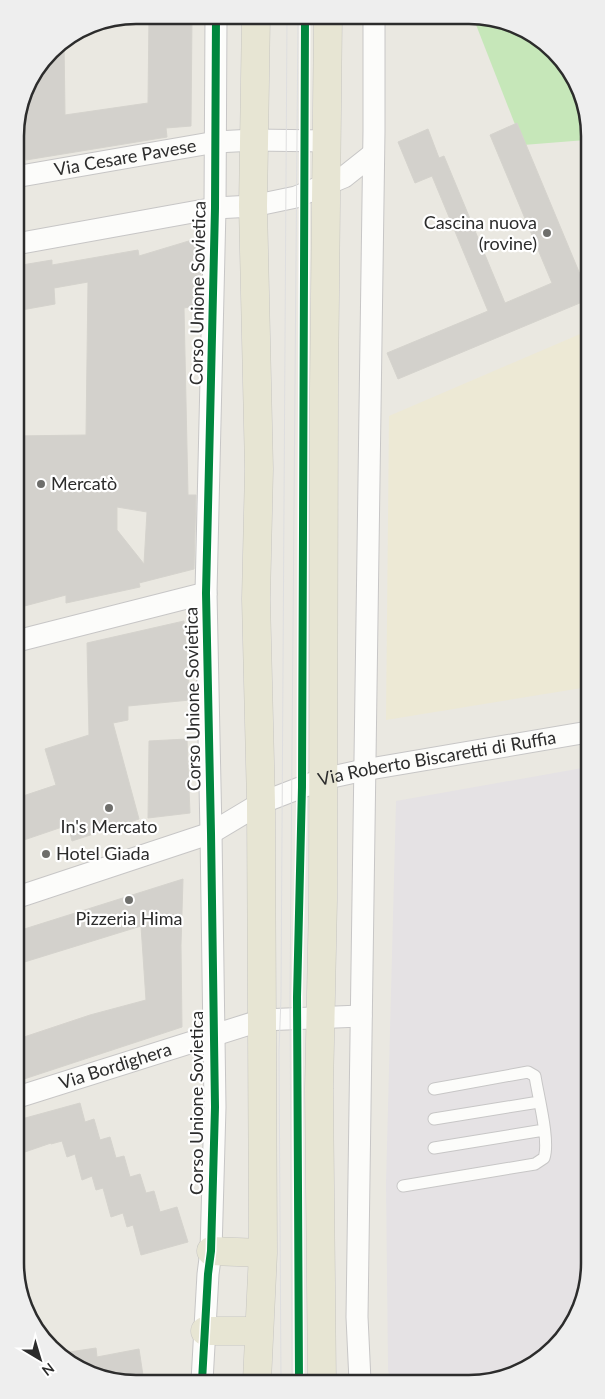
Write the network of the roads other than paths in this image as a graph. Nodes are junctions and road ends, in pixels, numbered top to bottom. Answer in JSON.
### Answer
{"nodes":[{"id":1,"x":216,"y":24,"type":"edge"},
{"id":2,"x":256,"y":24,"type":"edge"},
{"id":3,"x":328,"y":24,"type":"edge"},
{"id":4,"x":374,"y":24,"type":"edge"},
{"id":5,"x":254,"y":140,"type":"junction"},
{"id":6,"x":327,"y":141,"type":"junction"},
{"id":7,"x":216,"y":142,"type":"junction"},
{"id":8,"x":373,"y":154,"type":"junction"},
{"id":9,"x":24,"y":176,"type":"edge"},
{"id":10,"x":326,"y":185,"type":"junction"},
{"id":11,"x":253,"y":206,"type":"junction"},
{"id":12,"x":215,"y":208,"type":"junction"},
{"id":13,"x":24,"y":243,"type":"edge"},
{"id":14,"x":206,"y":594,"type":"junction"},
{"id":15,"x":24,"y":639,"type":"edge"},
{"id":16,"x":581,"y":733,"type":"edge"},
{"id":17,"x":364,"y":770,"type":"junction"},
{"id":18,"x":323,"y":779,"type":"junction"},
{"id":19,"x":261,"y":803,"type":"junction"},
{"id":20,"x":212,"y":833,"type":"junction"},
{"id":21,"x":24,"y":895,"type":"edge"},
{"id":22,"x":320,"y":1016,"type":"junction"},
{"id":23,"x":361,"y":1016,"type":"junction"},
{"id":24,"x":262,"y":1020,"type":"junction"},
{"id":25,"x":214,"y":1035,"type":"junction"},
{"id":26,"x":434,"y":1089,"type":"dead end"},
{"id":27,"x":24,"y":1095,"type":"edge"},
{"id":28,"x":539,"y":1102,"type":"junction"},
{"id":29,"x":434,"y":1119,"type":"dead end"},
{"id":30,"x":544,"y":1130,"type":"junction"},
{"id":31,"x":434,"y":1148,"type":"dead end"},
{"id":32,"x":403,"y":1186,"type":"dead end"},
{"id":33,"x":210,"y":1251,"type":"junction"},
{"id":34,"x":263,"y":1253,"type":"junction"},
{"id":35,"x":205,"y":1331,"type":"junction"},
{"id":36,"x":259,"y":1331,"type":"junction"},
{"id":37,"x":202,"y":1375,"type":"edge"},
{"id":38,"x":257,"y":1375,"type":"edge"},
{"id":39,"x":322,"y":1375,"type":"edge"},
{"id":40,"x":360,"y":1375,"type":"edge"}],
"edges":[{"from":1,"to":7,"type":"street","name":"Corso Unione Sovietica"},
{"from":2,"to":5,"type":"main road"},
{"from":3,"to":6,"type":"main road"},
{"from":4,"to":8,"type":"street"},
{"from":5,"to":6,"type":"street","name":"Via Cesare Pavese"},
{"from":5,"to":7,"type":"street","name":"Via Cesare Pavese"},
{"from":5,"to":11,"type":"main road"},
{"from":6,"to":10,"type":"main road"},
{"from":7,"to":9,"type":"street","name":"Via Cesare Pavese"},
{"from":7,"to":12,"type":"street","name":"Corso Unione Sovietica"},
{"from":8,"to":10,"type":"street"},
{"from":8,"to":17,"type":"street"},
{"from":10,"to":11,"type":"street"},
{"from":10,"to":18,"type":"main road"},
{"from":11,"to":12,"type":"street"},
{"from":11,"to":19,"type":"main road"},
{"from":12,"to":13,"type":"street"},
{"from":12,"to":14,"type":"street","name":"Corso Unione Sovietica"},
{"from":14,"to":15,"type":"street","name":"Corso Unione Sovietica"},
{"from":14,"to":20,"type":"street","name":"Corso Unione Sovietica"},
{"from":16,"to":17,"type":"street","name":"Via Roberto Biscaretti di Ruffia"},
{"from":17,"to":18,"type":"street","name":"Via Roberto Biscaretti di Ruffia"},
{"from":17,"to":23,"type":"street"},
{"from":18,"to":19,"type":"street","name":"Via Roberto Biscaretti di Ruffia"},
{"from":18,"to":22,"type":"main road"},
{"from":19,"to":20,"type":"street","name":"Via Roberto Biscaretti di Ruffia"},
{"from":19,"to":24,"type":"main road"},
{"from":20,"to":21,"type":"street","name":"Via Roberto Biscaretti di Ruffia"},
{"from":20,"to":25,"type":"street","name":"Corso Unione Sovietica"},
{"from":22,"to":23,"type":"street","name":"Via Bordighera"},
{"from":22,"to":24,"type":"street","name":"Via Bordighera"},
{"from":22,"to":39,"type":"main road"},
{"from":23,"to":40,"type":"street"},
{"from":24,"to":25,"type":"street","name":"Via Bordighera"},
{"from":24,"to":34,"type":"main road"},
{"from":25,"to":27,"type":"street","name":"Via Bordighera"},
{"from":25,"to":33,"type":"street","name":"Corso Unione Sovietica"},
{"from":26,"to":28,"type":"lane"},
{"from":28,"to":29,"type":"lane"},
{"from":28,"to":30,"type":"lane"},
{"from":30,"to":31,"type":"lane"},
{"from":30,"to":32,"type":"lane"},
{"from":33,"to":34,"type":"main road"},
{"from":33,"to":35,"type":"street","name":"Corso Unione Sovietica"},
{"from":34,"to":36,"type":"main road"},
{"from":35,"to":36,"type":"main road"},
{"from":35,"to":37,"type":"street","name":"Corso Unione Sovietica"},
{"from":36,"to":38,"type":"main road"}]}
